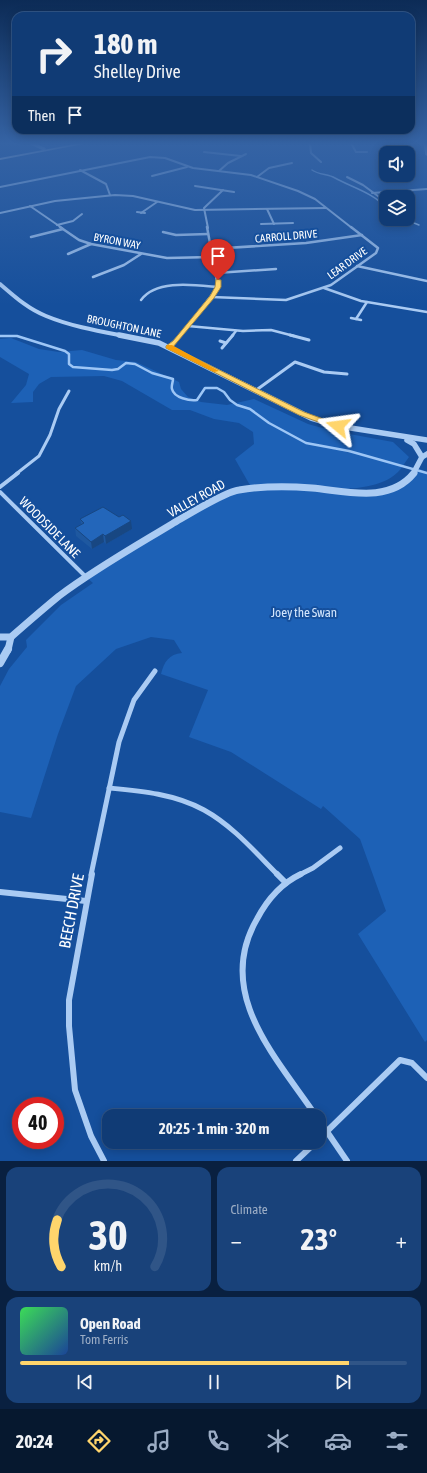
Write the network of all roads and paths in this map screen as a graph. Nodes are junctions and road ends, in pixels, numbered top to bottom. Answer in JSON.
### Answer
{"nodes":[{"id":1,"x":90,"y":197,"type":"edge"},
{"id":2,"x":136,"y":197,"type":"edge"},
{"id":3,"x":215,"y":197,"type":"edge"},
{"id":4,"x":310,"y":197,"type":"edge"},
{"id":5,"x":157,"y":202,"type":"junction"},
{"id":6,"x":30,"y":206,"type":"junction"},
{"id":7,"x":326,"y":208,"type":"junction"},
{"id":8,"x":267,"y":209,"type":"junction"},
{"id":9,"x":204,"y":210,"type":"junction"},
{"id":10,"x":137,"y":212,"type":"dead end"},
{"id":11,"x":0,"y":213,"type":"edge"},
{"id":12,"x":141,"y":213,"type":"junction"},
{"id":13,"x":145,"y":213,"type":"dead end"},
{"id":14,"x":76,"y":216,"type":"dead end"},
{"id":15,"x":293,"y":223,"type":"dead end"},
{"id":16,"x":261,"y":224,"type":"dead end"},
{"id":17,"x":274,"y":224,"type":"junction"},
{"id":18,"x":57,"y":225,"type":"junction"},
{"id":19,"x":63,"y":229,"type":"junction"},
{"id":20,"x":162,"y":232,"type":"dead end"},
{"id":21,"x":208,"y":234,"type":"junction"},
{"id":22,"x":362,"y":235,"type":"junction"},
{"id":23,"x":31,"y":237,"type":"dead end"},
{"id":24,"x":91,"y":244,"type":"junction"},
{"id":25,"x":210,"y":249,"type":"junction"},
{"id":26,"x":68,"y":254,"type":"dead end"},
{"id":27,"x":141,"y":254,"type":"junction"},
{"id":28,"x":212,"y":257,"type":"junction"},
{"id":29,"x":357,"y":266,"type":"junction"},
{"id":30,"x":276,"y":269,"type":"dead end"},
{"id":31,"x":216,"y":273,"type":"junction"},
{"id":32,"x":93,"y":277,"type":"dead end"},
{"id":33,"x":427,"y":281,"type":"edge"},
{"id":34,"x":0,"y":284,"type":"edge"},
{"id":35,"x":218,"y":287,"type":"junction"},
{"id":36,"x":324,"y":288,"type":"junction"},
{"id":37,"x":136,"y":297,"type":"dead end"},
{"id":38,"x":212,"y":297,"type":"junction"},
{"id":39,"x":367,"y":302,"type":"junction"},
{"id":40,"x":427,"y":312,"type":"edge"},
{"id":41,"x":351,"y":318,"type":"dead end"},
{"id":42,"x":356,"y":319,"type":"junction"},
{"id":43,"x":361,"y":320,"type":"dead end"},
{"id":44,"x":188,"y":326,"type":"junction"},
{"id":45,"x":236,"y":331,"type":"junction"},
{"id":46,"x":297,"y":336,"type":"junction"},
{"id":47,"x":294,"y":339,"type":"dead end"},
{"id":48,"x":309,"y":340,"type":"dead end"},
{"id":49,"x":220,"y":341,"type":"dead end"},
{"id":50,"x":226,"y":343,"type":"junction"},
{"id":51,"x":168,"y":347,"type":"junction"},
{"id":52,"x":222,"y":348,"type":"dead end"},
{"id":53,"x":347,"y":374,"type":"dead end"},
{"id":54,"x":68,"y":391,"type":"dead end"},
{"id":55,"x":255,"y":391,"type":"junction"},
{"id":56,"x":399,"y":437,"type":"junction"},
{"id":57,"x":427,"y":440,"type":"edge"},
{"id":58,"x":425,"y":455,"type":"edge"},
{"id":59,"x":0,"y":487,"type":"edge"},
{"id":60,"x":0,"y":492,"type":"edge"},
{"id":61,"x":86,"y":577,"type":"junction"},
{"id":62,"x":11,"y":637,"type":"junction"},
{"id":63,"x":0,"y":638,"type":"edge"},
{"id":64,"x":0,"y":663,"type":"edge"},
{"id":65,"x":154,"y":671,"type":"dead end"},
{"id":66,"x":110,"y":788,"type":"junction"},
{"id":67,"x":340,"y":848,"type":"dead end"},
{"id":68,"x":286,"y":883,"type":"junction"},
{"id":69,"x":0,"y":892,"type":"edge"},
{"id":70,"x":86,"y":901,"type":"junction"},
{"id":71,"x":427,"y":1078,"type":"edge"},
{"id":72,"x":311,"y":1109,"type":"edge"},
{"id":73,"x":327,"y":1131,"type":"joint"},
{"id":74,"x":309,"y":1149,"type":"edge"},
{"id":75,"x":104,"y":1161,"type":"edge"},
{"id":76,"x":296,"y":1161,"type":"edge"},
{"id":77,"x":347,"y":1161,"type":"edge"}],
"edges":[{"from":1,"to":6,"type":"street"},
{"from":2,"to":5,"type":"street"},
{"from":3,"to":9,"type":"street"},
{"from":4,"to":7,"type":"street","name":"LEAR DRIVE"},
{"from":5,"to":9,"type":"street"},
{"from":5,"to":12,"type":"street"},
{"from":6,"to":11,"type":"street"},
{"from":6,"to":18,"type":"street","name":"BYRON WAY"},
{"from":7,"to":8,"type":"street"},
{"from":7,"to":22,"type":"street","name":"LEAR DRIVE"},
{"from":8,"to":9,"type":"street"},
{"from":8,"to":17,"type":"street"},
{"from":9,"to":21,"type":"street"},
{"from":10,"to":12,"type":"street"},
{"from":12,"to":13,"type":"street"},
{"from":14,"to":18,"type":"street"},
{"from":15,"to":17,"type":"street"},
{"from":16,"to":17,"type":"street"},
{"from":18,"to":19,"type":"street","name":"BYRON WAY"},
{"from":19,"to":23,"type":"street"},
{"from":19,"to":24,"type":"street","name":"BYRON WAY"},
{"from":20,"to":21,"type":"street"},
{"from":21,"to":25,"type":"street"},
{"from":22,"to":25,"type":"street","name":"CARROLL DRIVE"},
{"from":22,"to":29,"type":"street","name":"LEAR DRIVE"},
{"from":24,"to":26,"type":"street"},
{"from":24,"to":27,"type":"street","name":"BYRON WAY"},
{"from":25,"to":28,"type":"street"},
{"from":27,"to":28,"type":"street","name":"BYRON WAY"},
{"from":27,"to":32,"type":"street"},
{"from":28,"to":31,"type":"street"},
{"from":29,"to":33,"type":"street"},
{"from":29,"to":36,"type":"street","name":"LEAR DRIVE"},
{"from":30,"to":31,"type":"street"},
{"from":31,"to":35,"type":"street"},
{"from":34,"to":51,"type":"street","name":"BROUGHTON LANE"},
{"from":35,"to":37,"type":"street"},
{"from":35,"to":38,"type":"street"},
{"from":36,"to":38,"type":"street","name":"LEAR DRIVE"},
{"from":36,"to":39,"type":"street"},
{"from":38,"to":44,"type":"street"},
{"from":39,"to":40,"type":"street"},
{"from":39,"to":42,"type":"street"},
{"from":41,"to":42,"type":"street"},
{"from":42,"to":43,"type":"street"},
{"from":44,"to":45,"type":"street"},
{"from":44,"to":51,"type":"street"},
{"from":45,"to":46,"type":"street"},
{"from":45,"to":50,"type":"street"},
{"from":46,"to":47,"type":"street"},
{"from":46,"to":48,"type":"street"},
{"from":49,"to":50,"type":"street"},
{"from":50,"to":52,"type":"street"},
{"from":51,"to":55,"type":"street","name":"BROUGHTON LANE"},
{"from":53,"to":55,"type":"street"},
{"from":54,"to":59,"type":"street"},
{"from":55,"to":56,"type":"street","name":"BROUGHTON LANE"},
{"from":56,"to":57,"type":"street","name":"BROUGHTON LANE"},
{"from":56,"to":58,"type":"street","name":"VALLEY ROAD"},
{"from":58,"to":61,"type":"street","name":"VALLEY ROAD"},
{"from":60,"to":61,"type":"street","name":"WOODSIDE LANE"},
{"from":61,"to":62,"type":"street","name":"VALLEY ROAD"},
{"from":62,"to":63,"type":"street"},
{"from":62,"to":64,"type":"street"},
{"from":65,"to":66,"type":"street","name":"BEECH DRIVE"},
{"from":66,"to":68,"type":"street"},
{"from":66,"to":70,"type":"street","name":"BEECH DRIVE"},
{"from":67,"to":68,"type":"street"},
{"from":68,"to":72,"type":"street"},
{"from":69,"to":70,"type":"street"},
{"from":70,"to":75,"type":"street","name":"BEECH DRIVE"},
{"from":71,"to":73,"type":"street"},
{"from":73,"to":77,"type":"street"},
{"from":74,"to":76,"type":"street"}]}
